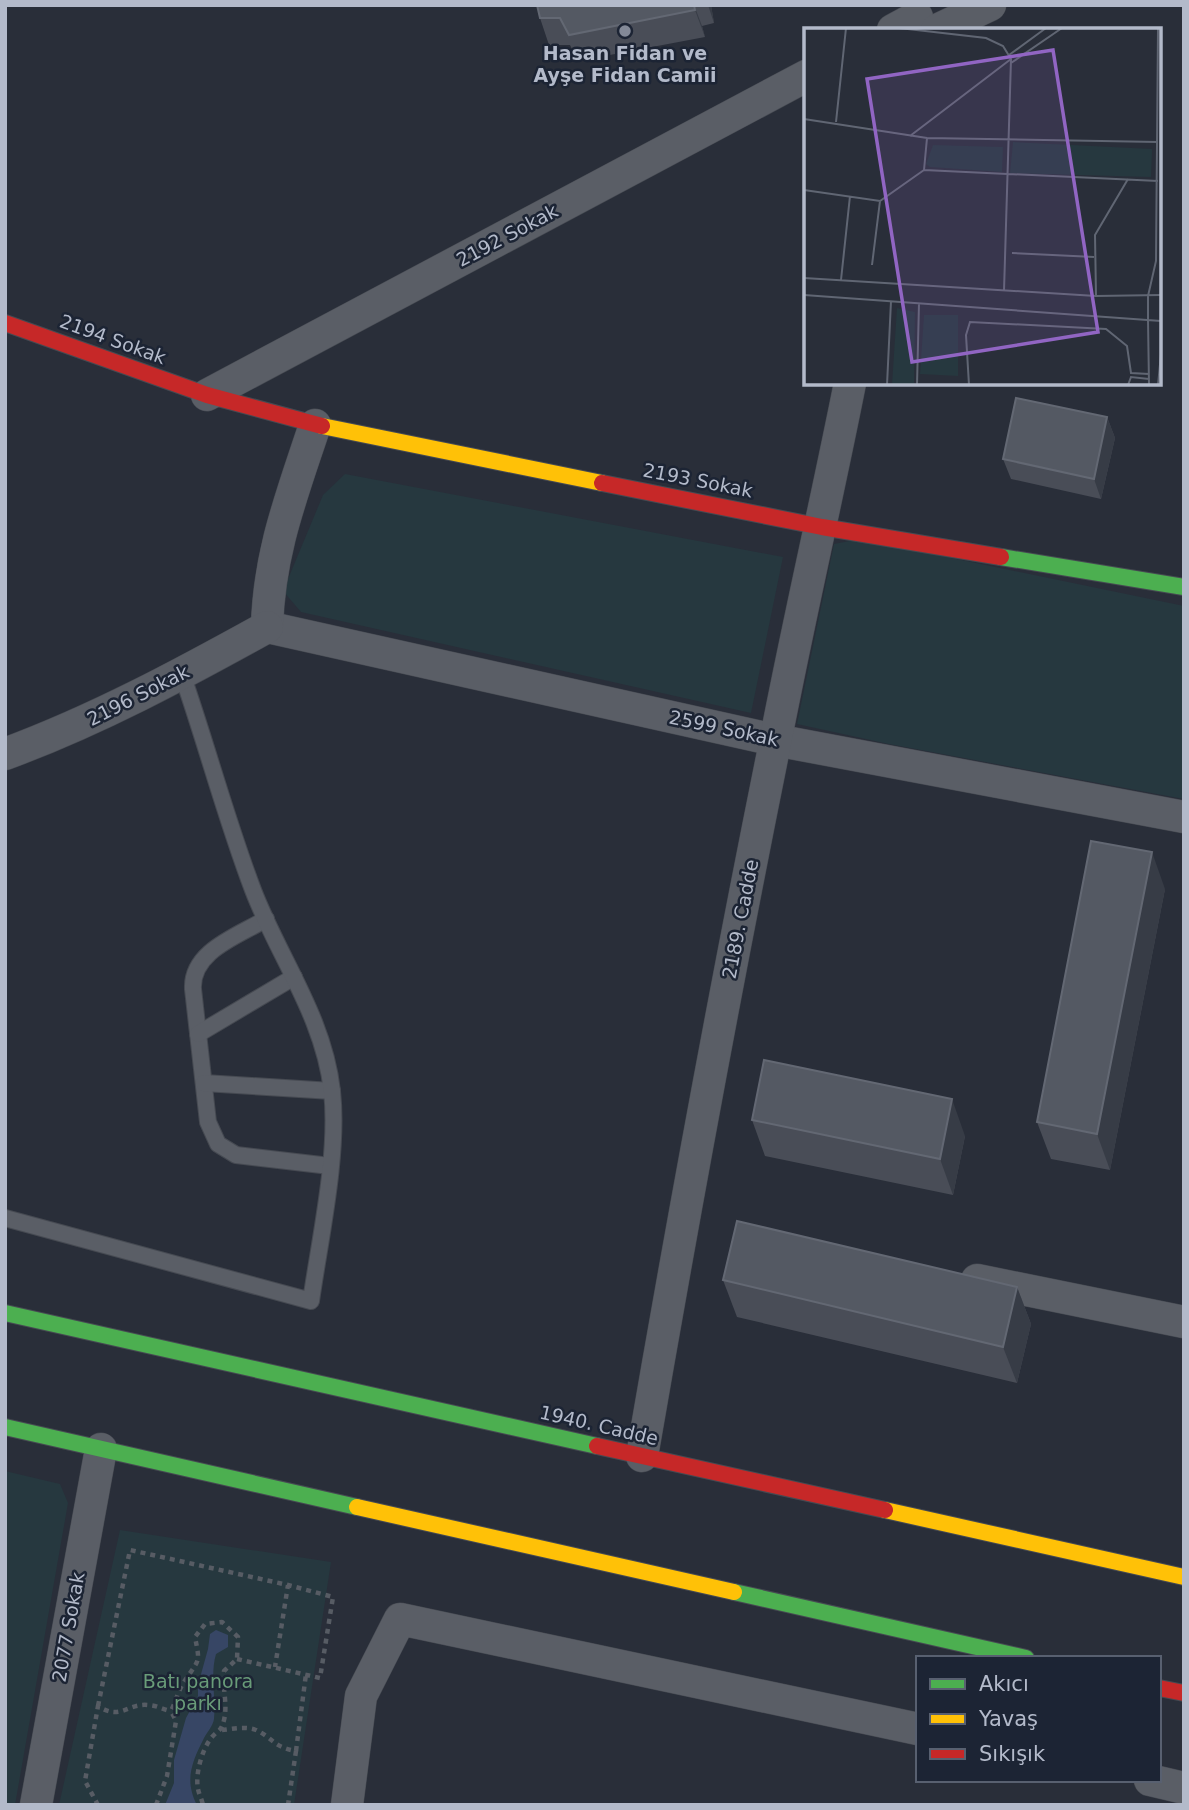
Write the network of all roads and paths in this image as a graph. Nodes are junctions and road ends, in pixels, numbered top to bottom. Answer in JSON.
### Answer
{"nodes":[{"id":1,"x":990,"y":5,"type":"edge"},
{"id":2,"x":915,"y":22,"type":"edge"},
{"id":3,"x":804,"y":77,"type":"edge"},
{"id":4,"x":5,"y":323,"type":"edge"},
{"id":5,"x":850,"y":385,"type":"edge"},
{"id":6,"x":208,"y":395,"type":"junction"},
{"id":7,"x":315,"y":425,"type":"junction"},
{"id":8,"x":822,"y":527,"type":"junction"},
{"id":9,"x":1184,"y":587,"type":"edge"},
{"id":10,"x":267,"y":627,"type":"junction"},
{"id":11,"x":182,"y":674,"type":"junction"},
{"id":12,"x":775,"y":740,"type":"junction"},
{"id":13,"x":5,"y":754,"type":"edge"},
{"id":14,"x":1184,"y":817,"type":"edge"},
{"id":15,"x":266,"y":919,"type":"junction"},
{"id":16,"x":294,"y":977,"type":"junction"},
{"id":17,"x":198,"y":1034,"type":"junction"},
{"id":18,"x":204,"y":1083,"type":"junction"},
{"id":19,"x":332,"y":1091,"type":"junction"},
{"id":20,"x":330,"y":1166,"type":"junction"},
{"id":21,"x":5,"y":1218,"type":"edge"},
{"id":22,"x":951,"y":1275,"type":"edge"},
{"id":23,"x":5,"y":1313,"type":"edge"},
{"id":24,"x":1184,"y":1322,"type":"edge"},
{"id":25,"x":5,"y":1427,"type":"edge"},
{"id":26,"x":101,"y":1449,"type":"junction"},
{"id":27,"x":642,"y":1456,"type":"junction"},
{"id":28,"x":1184,"y":1577,"type":"edge"},
{"id":29,"x":288,"y":1585,"type":"junction"},
{"id":30,"x":1017,"y":1656,"type":"edge"},
{"id":31,"x":237,"y":1659,"type":"junction"},
{"id":32,"x":275,"y":1667,"type":"junction"},
{"id":33,"x":306,"y":1674,"type":"junction"},
{"id":34,"x":1161,"y":1688,"type":"edge"},
{"id":35,"x":1184,"y":1693,"type":"edge"},
{"id":36,"x":97,"y":1706,"type":"junction"},
{"id":37,"x":172,"y":1711,"type":"junction"},
{"id":38,"x":916,"y":1729,"type":"edge"},
{"id":39,"x":222,"y":1730,"type":"junction"},
{"id":40,"x":296,"y":1751,"type":"junction"},
{"id":41,"x":1158,"y":1782,"type":"edge"},
{"id":42,"x":1184,"y":1788,"type":"edge"},
{"id":43,"x":36,"y":1805,"type":"edge"},
{"id":44,"x":98,"y":1805,"type":"edge"},
{"id":45,"x":156,"y":1805,"type":"edge"},
{"id":46,"x":203,"y":1805,"type":"edge"},
{"id":47,"x":289,"y":1805,"type":"edge"},
{"id":48,"x":347,"y":1805,"type":"edge"}],
"edges":[{"from":1,"to":2,"type":"street"},
{"from":3,"to":6,"type":"street","name":"2192 Sokak"},
{"from":4,"to":6,"type":"main road","name":"2194 Sokak"},
{"from":5,"to":8,"type":"street","name":"2189. Cadde"},
{"from":6,"to":7,"type":"main road","name":"2193 Sokak"},
{"from":7,"to":8,"type":"main road","name":"2193 Sokak"},
{"from":7,"to":10,"type":"street"},
{"from":8,"to":9,"type":"main road","name":"2193 Sokak"},
{"from":8,"to":12,"type":"street","name":"2189. Cadde"},
{"from":10,"to":11,"type":"street","name":"2196 Sokak"},
{"from":10,"to":12,"type":"street","name":"2599 Sokak"},
{"from":11,"to":13,"type":"street","name":"2196 Sokak"},
{"from":11,"to":15,"type":"lane"},
{"from":12,"to":14,"type":"street","name":"2599 Sokak"},
{"from":12,"to":27,"type":"street","name":"2189. Cadde"},
{"from":15,"to":16,"type":"lane"},
{"from":15,"to":17,"type":"lane"},
{"from":16,"to":17,"type":"lane"},
{"from":16,"to":19,"type":"lane"},
{"from":17,"to":18,"type":"lane"},
{"from":18,"to":19,"type":"lane"},
{"from":18,"to":20,"type":"lane"},
{"from":19,"to":20,"type":"lane"},
{"from":20,"to":21,"type":"lane"},
{"from":22,"to":24,"type":"street"},
{"from":23,"to":27,"type":"main road","name":"1940. Cadde"},
{"from":25,"to":26,"type":"main road"},
{"from":26,"to":30,"type":"main road"},
{"from":26,"to":43,"type":"street","name":"2077 Sokak"},
{"from":27,"to":28,"type":"main road","name":"1940. Cadde"},
{"from":29,"to":32,"type":"path"},
{"from":29,"to":33,"type":"path"},
{"from":29,"to":36,"type":"path"},
{"from":31,"to":32,"type":"path"},
{"from":31,"to":33,"type":"path"},
{"from":31,"to":37,"type":"path"},
{"from":31,"to":39,"type":"path"},
{"from":32,"to":33,"type":"path"},
{"from":33,"to":40,"type":"path"},
{"from":34,"to":35,"type":"main road"},
{"from":36,"to":37,"type":"path"},
{"from":36,"to":44,"type":"path"},
{"from":37,"to":45,"type":"path"},
{"from":38,"to":48,"type":"street"},
{"from":39,"to":40,"type":"path"},
{"from":39,"to":46,"type":"path"},
{"from":40,"to":47,"type":"path"},
{"from":41,"to":42,"type":"street"}]}
